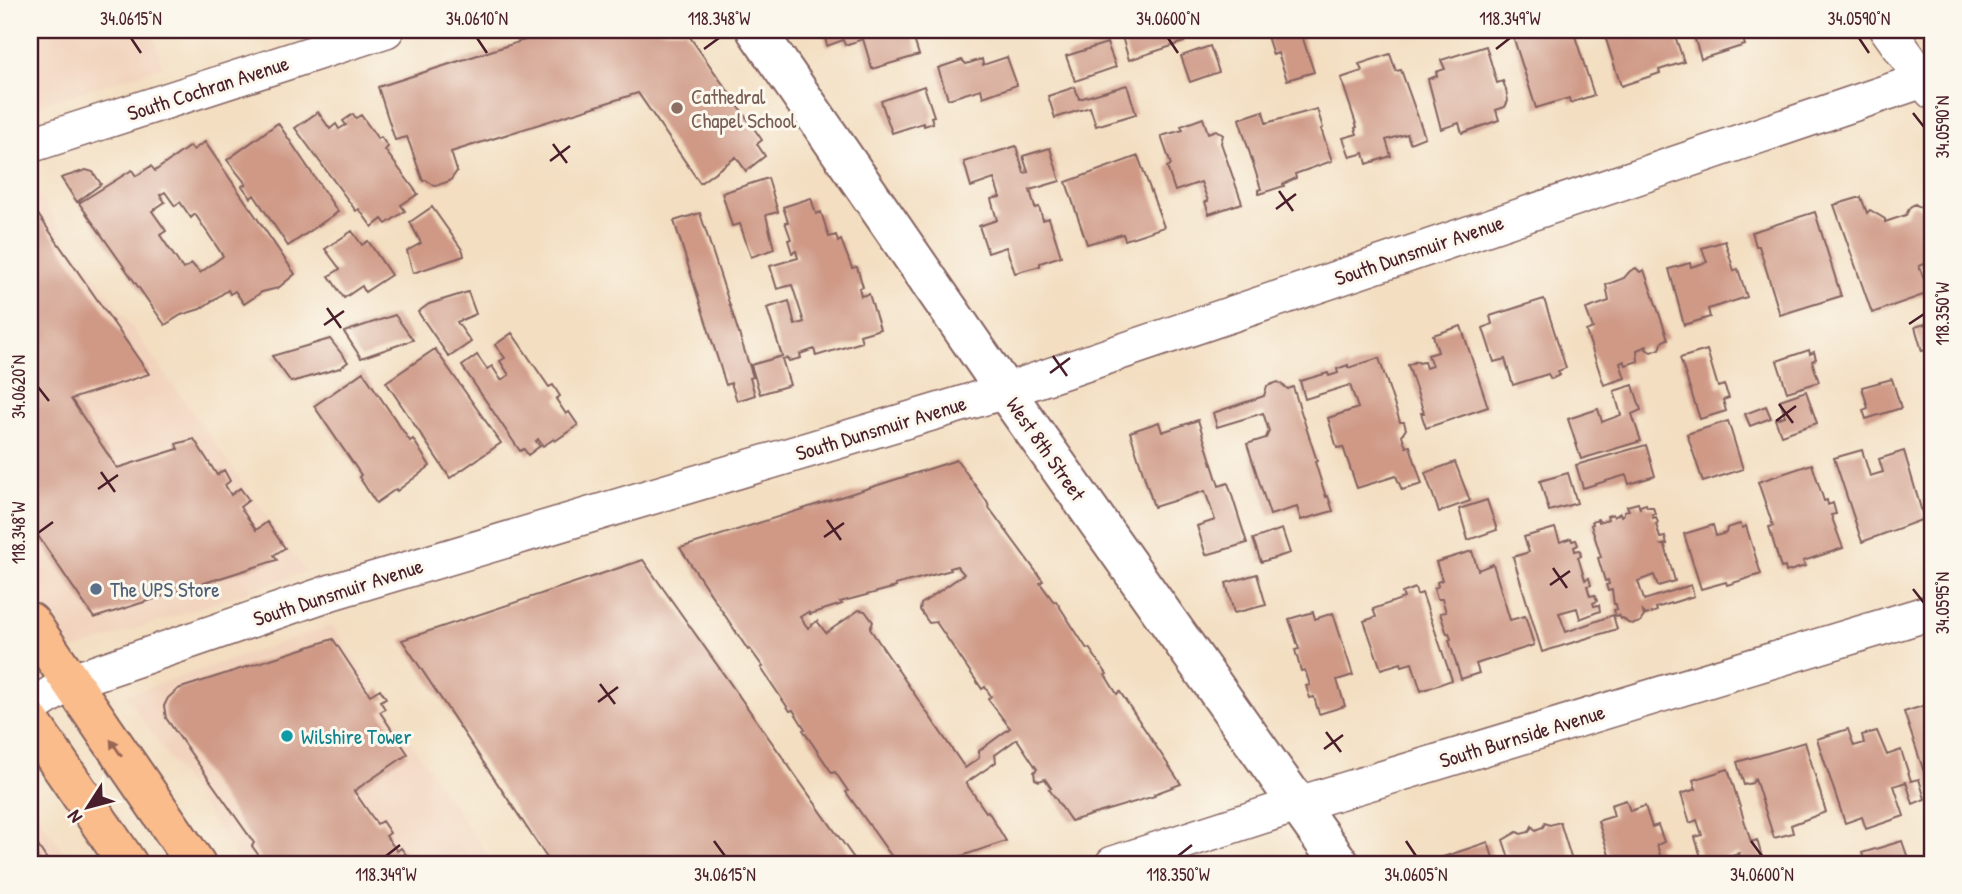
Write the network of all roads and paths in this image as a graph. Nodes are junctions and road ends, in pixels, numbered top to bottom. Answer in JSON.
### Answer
{"nodes":[{"id":1,"x":386,"y":30,"type":"edge"},
{"id":2,"x":756,"y":30,"type":"edge"},
{"id":3,"x":1888,"y":30,"type":"edge"},
{"id":4,"x":1930,"y":83,"type":"edge"},
{"id":5,"x":30,"y":145,"type":"edge"},
{"id":6,"x":1005,"y":391,"type":"junction"},
{"id":7,"x":1932,"y":612,"type":"edge"},
{"id":8,"x":30,"y":622,"type":"edge"},
{"id":9,"x":71,"y":682,"type":"junction"},
{"id":10,"x":30,"y":709,"type":"edge"},
{"id":11,"x":30,"y":721,"type":"edge"},
{"id":12,"x":1299,"y":804,"type":"junction"},
{"id":13,"x":128,"y":864,"type":"edge"},
{"id":14,"x":196,"y":864,"type":"edge"},
{"id":15,"x":1113,"y":864,"type":"edge"},
{"id":16,"x":1340,"y":864,"type":"edge"}],
"edges":[{"from":1,"to":5,"type":"street","name":"South Cochran Avenue"},
{"from":2,"to":6,"type":"street","name":"West 8th Street"},
{"from":3,"to":4,"type":"street"},
{"from":4,"to":6,"type":"street","name":"South Dunsmuir Avenue"},
{"from":6,"to":9,"type":"street","name":"South Dunsmuir Avenue"},
{"from":6,"to":12,"type":"street","name":"West 8th Street"},
{"from":7,"to":12,"type":"street","name":"South Burnside Avenue"},
{"from":8,"to":9,"type":"main road"},
{"from":9,"to":10,"type":"street","name":"South Dunsmuir Avenue"},
{"from":14,"to":9,"type":"main road","one_way":true},
{"from":11,"to":13,"type":"main road"},
{"from":12,"to":15,"type":"street","name":"South Burnside Avenue"},
{"from":12,"to":16,"type":"street","name":"West 8th Street"}]}
